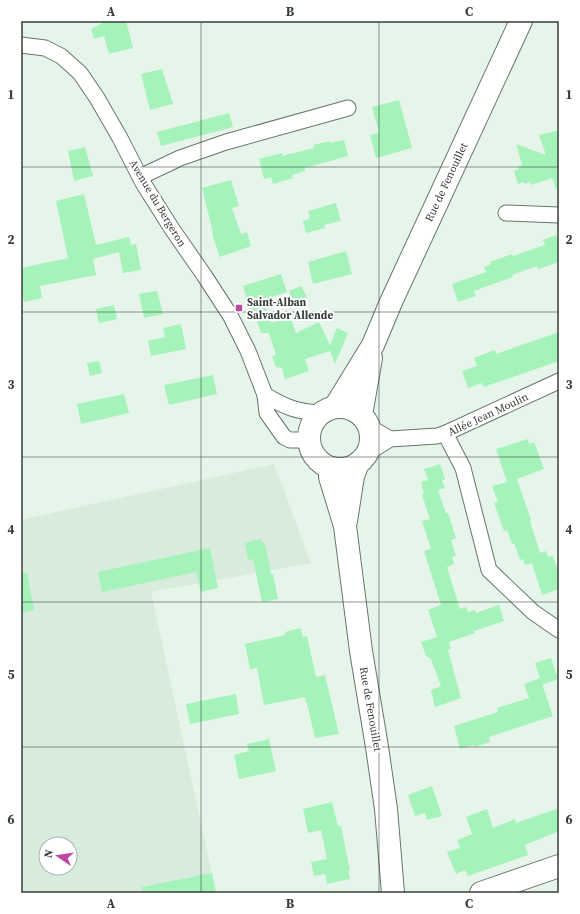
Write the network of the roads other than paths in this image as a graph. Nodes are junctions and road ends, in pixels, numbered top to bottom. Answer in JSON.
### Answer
{"nodes":[{"id":1,"x":521,"y":21,"type":"edge"},
{"id":2,"x":21,"y":46,"type":"edge"},
{"id":3,"x":348,"y":108,"type":"dead end"},
{"id":4,"x":140,"y":177,"type":"junction"},
{"id":5,"x":506,"y":213,"type":"dead end"},
{"id":6,"x":559,"y":215,"type":"edge"},
{"id":7,"x":374,"y":345,"type":"junction"},
{"id":8,"x":559,"y":381,"type":"edge"},
{"id":9,"x":265,"y":395,"type":"junction"},
{"id":10,"x":328,"y":410,"type":"junction"},
{"id":11,"x":365,"y":420,"type":"junction"},
{"id":12,"x":446,"y":434,"type":"junction"},
{"id":13,"x":390,"y":439,"type":"junction"},
{"id":14,"x":299,"y":440,"type":"junction"},
{"id":15,"x":364,"y":458,"type":"junction"},
{"id":16,"x":331,"y":468,"type":"junction"},
{"id":17,"x":345,"y":526,"type":"junction"},
{"id":18,"x":559,"y":630,"type":"edge"},
{"id":19,"x":559,"y":866,"type":"edge"},
{"id":20,"x":393,"y":893,"type":"edge"},
{"id":21,"x":481,"y":893,"type":"edge"}],
"edges":[{"from":1,"to":7,"type":"main road","name":"Rue de Fenouillet"},
{"from":2,"to":4,"type":"street","name":"Avenue du Bergeron"},
{"from":3,"to":4,"type":"street"},
{"from":4,"to":9,"type":"street","name":"Avenue du Bergeron"},
{"from":5,"to":6,"type":"street"},
{"from":7,"to":10,"type":"main road","name":"Rue de Fenouillet"},
{"from":7,"to":11,"type":"main road","name":"Rue de Fenouillet"},
{"from":8,"to":12,"type":"street","name":"Allée Jean Moulin"},
{"from":9,"to":10,"type":"street"},
{"from":9,"to":14,"type":"street","name":"Avenue du Bergeron"},
{"from":10,"to":11,"type":"main road"},
{"from":10,"to":14,"type":"main road","name":"Rue de Fenouillet"},
{"from":11,"to":13,"type":"street"},
{"from":11,"to":15,"type":"main road","name":"Rue de Fenouillet"},
{"from":12,"to":13,"type":"street","name":"Allée Jean Moulin"},
{"from":12,"to":18,"type":"street"},
{"from":13,"to":15,"type":"street","name":"Allée Jean Moulin"},
{"from":14,"to":16,"type":"main road"},
{"from":15,"to":16,"type":"main road"},
{"from":15,"to":17,"type":"main road","name":"Rue de Fenouillet"},
{"from":16,"to":17,"type":"main road","name":"Rue de Fenouillet"},
{"from":17,"to":20,"type":"main road","name":"Rue de Fenouillet"},
{"from":19,"to":21,"type":"main road"}]}
